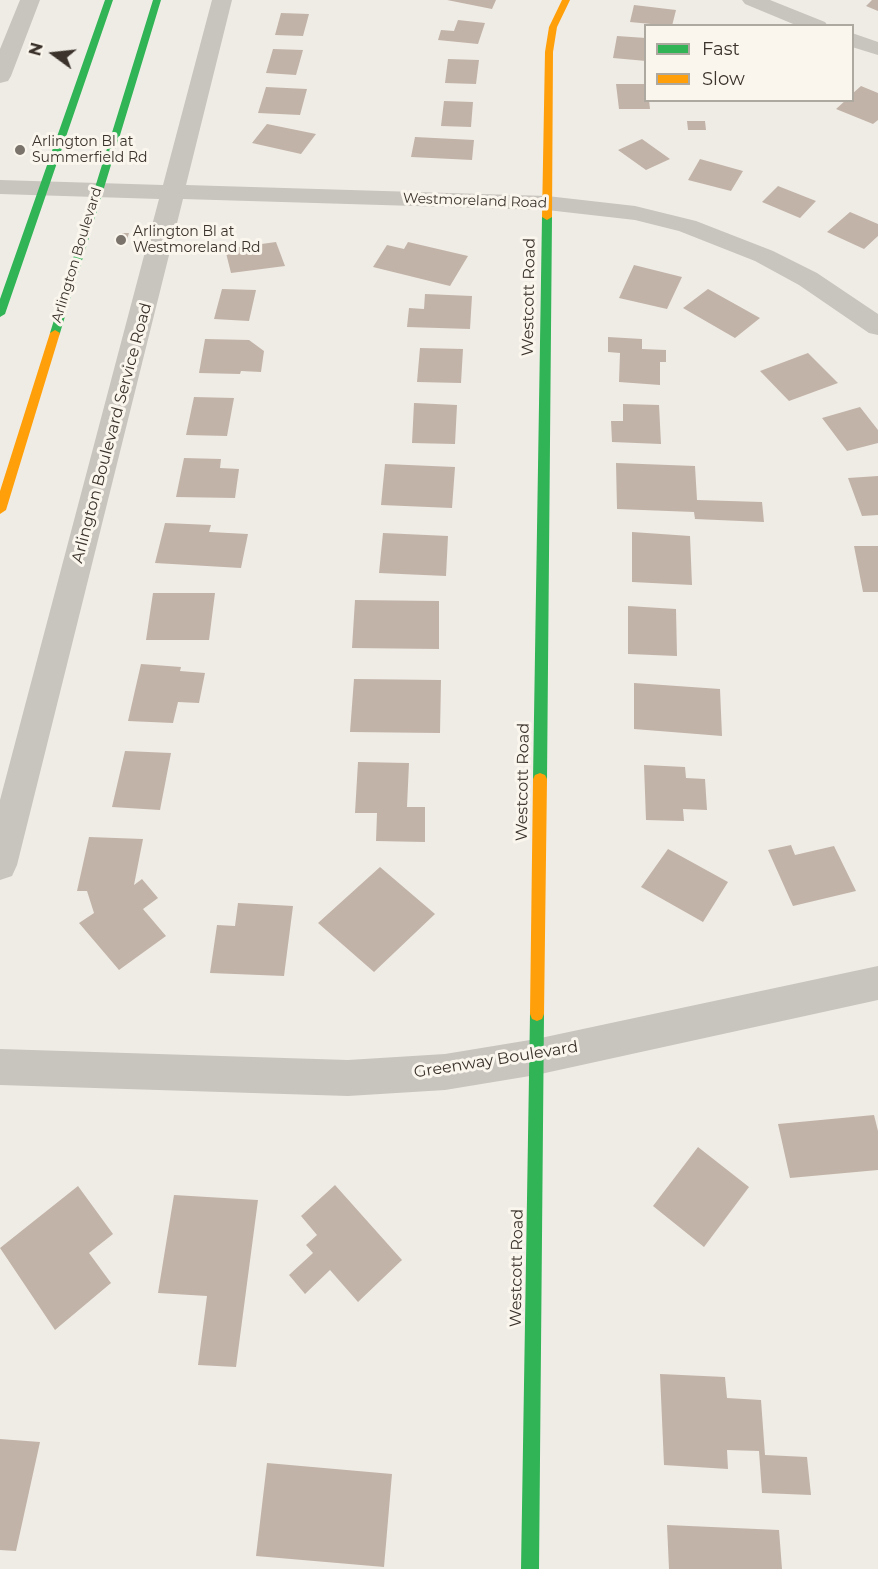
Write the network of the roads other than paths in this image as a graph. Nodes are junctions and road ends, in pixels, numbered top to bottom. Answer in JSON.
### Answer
{"nodes":[{"id":1,"x":30,"y":0,"type":"edge"},
{"id":2,"x":109,"y":0,"type":"edge"},
{"id":3,"x":157,"y":0,"type":"edge"},
{"id":4,"x":222,"y":0,"type":"edge"},
{"id":5,"x":566,"y":0,"type":"edge"},
{"id":6,"x":752,"y":0,"type":"edge"},
{"id":7,"x":813,"y":24,"type":"edge"},
{"id":8,"x":854,"y":40,"type":"edge"},
{"id":9,"x":878,"y":49,"type":"edge"},
{"id":10,"x":0,"y":76,"type":"edge"},
{"id":11,"x":0,"y":187,"type":"edge"},
{"id":12,"x":44,"y":188,"type":"junction"},
{"id":13,"x":97,"y":190,"type":"junction"},
{"id":14,"x":174,"y":191,"type":"junction"},
{"id":15,"x":547,"y":203,"type":"junction"},
{"id":16,"x":0,"y":314,"type":"edge"},
{"id":17,"x":878,"y":327,"type":"edge"},
{"id":18,"x":0,"y":510,"type":"edge"},
{"id":19,"x":0,"y":865,"type":"edge"},
{"id":20,"x":878,"y":983,"type":"edge"},
{"id":21,"x":536,"y":1057,"type":"junction"},
{"id":22,"x":0,"y":1068,"type":"edge"},
{"id":23,"x":530,"y":1569,"type":"edge"}],
"edges":[{"from":1,"to":10,"type":"street"},
{"from":2,"to":12,"type":"main road"},
{"from":3,"to":13,"type":"main road","name":"Arlington Boulevard"},
{"from":4,"to":14,"type":"street","name":"Arlington Boulevard Service Road"},
{"from":5,"to":15,"type":"main road","name":"Westcott Road"},
{"from":6,"to":7,"type":"street"},
{"from":8,"to":9,"type":"street"},
{"from":11,"to":12,"type":"street","name":"Westmoreland Road"},
{"from":12,"to":13,"type":"street","name":"Westmoreland Road"},
{"from":12,"to":16,"type":"main road"},
{"from":13,"to":14,"type":"street","name":"Westmoreland Road"},
{"from":13,"to":18,"type":"main road","name":"Arlington Boulevard"},
{"from":14,"to":15,"type":"street","name":"Westmoreland Road"},
{"from":14,"to":19,"type":"street","name":"Arlington Boulevard Service Road"},
{"from":15,"to":17,"type":"street","name":"Westmoreland Road"},
{"from":15,"to":21,"type":"main road","name":"Westcott Road"},
{"from":20,"to":21,"type":"street","name":"Greenway Boulevard"},
{"from":21,"to":22,"type":"street","name":"Greenway Boulevard"},
{"from":21,"to":23,"type":"main road","name":"Westcott Road"}]}
